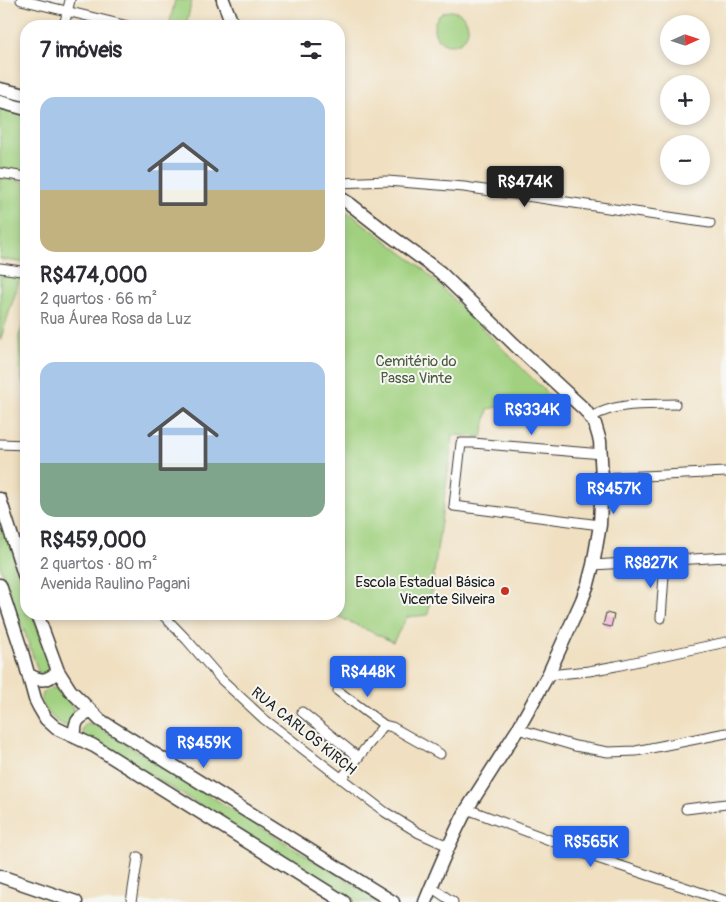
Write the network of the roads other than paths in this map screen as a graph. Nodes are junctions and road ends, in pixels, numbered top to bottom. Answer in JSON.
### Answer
{"nodes":[{"id":1,"x":21,"y":0,"type":"edge"},
{"id":2,"x":70,"y":0,"type":"edge"},
{"id":3,"x":223,"y":0,"type":"edge"},
{"id":4,"x":67,"y":11,"type":"junction"},
{"id":5,"x":65,"y":20,"type":"edge"},
{"id":6,"x":104,"y":20,"type":"edge"},
{"id":7,"x":231,"y":20,"type":"edge"},
{"id":8,"x":0,"y":89,"type":"edge"},
{"id":9,"x":20,"y":94,"type":"edge"},
{"id":10,"x":0,"y":102,"type":"edge"},
{"id":11,"x":20,"y":107,"type":"edge"},
{"id":12,"x":0,"y":173,"type":"edge"},
{"id":13,"x":20,"y":176,"type":"edge"},
{"id":14,"x":345,"y":183,"type":"edge"},
{"id":15,"x":345,"y":200,"type":"edge"},
{"id":16,"x":710,"y":223,"type":"dead end"},
{"id":17,"x":0,"y":268,"type":"edge"},
{"id":18,"x":20,"y":271,"type":"dead end"},
{"id":19,"x":675,"y":404,"type":"dead end"},
{"id":20,"x":591,"y":417,"type":"junction"},
{"id":21,"x":0,"y":444,"type":"edge"},
{"id":22,"x":20,"y":445,"type":"edge"},
{"id":23,"x":602,"y":454,"type":"junction"},
{"id":24,"x":726,"y":472,"type":"edge"},
{"id":25,"x":602,"y":478,"type":"junction"},
{"id":26,"x":0,"y":499,"type":"edge"},
{"id":27,"x":600,"y":525,"type":"junction"},
{"id":28,"x":726,"y":557,"type":"edge"},
{"id":29,"x":665,"y":561,"type":"junction"},
{"id":30,"x":20,"y":562,"type":"edge"},
{"id":31,"x":593,"y":565,"type":"junction"},
{"id":32,"x":0,"y":585,"type":"edge"},
{"id":33,"x":661,"y":618,"type":"dead end"},
{"id":34,"x":39,"y":620,"type":"edge"},
{"id":35,"x":168,"y":620,"type":"edge"},
{"id":36,"x":726,"y":642,"type":"edge"},
{"id":37,"x":58,"y":672,"type":"junction"},
{"id":38,"x":28,"y":675,"type":"junction"},
{"id":39,"x":548,"y":675,"type":"junction"},
{"id":40,"x":338,"y":691,"type":"dead end"},
{"id":41,"x":91,"y":712,"type":"junction"},
{"id":42,"x":302,"y":712,"type":"dead end"},
{"id":43,"x":384,"y":725,"type":"junction"},
{"id":44,"x":518,"y":729,"type":"junction"},
{"id":45,"x":726,"y":733,"type":"edge"},
{"id":46,"x":75,"y":737,"type":"junction"},
{"id":47,"x":440,"y":754,"type":"dead end"},
{"id":48,"x":358,"y":757,"type":"junction"},
{"id":49,"x":341,"y":779,"type":"junction"},
{"id":50,"x":726,"y":804,"type":"edge"},
{"id":51,"x":466,"y":809,"type":"junction"},
{"id":52,"x":686,"y":809,"type":"dead end"},
{"id":53,"x":448,"y":846,"type":"junction"},
{"id":54,"x":138,"y":857,"type":"dead end"},
{"id":55,"x":0,"y":876,"type":"edge"},
{"id":56,"x":0,"y":881,"type":"edge"},
{"id":57,"x":431,"y":888,"type":"junction"},
{"id":58,"x":726,"y":900,"type":"edge"},
{"id":59,"x":76,"y":902,"type":"edge"},
{"id":60,"x":131,"y":902,"type":"edge"},
{"id":61,"x":344,"y":902,"type":"edge"},
{"id":62,"x":393,"y":902,"type":"edge"},
{"id":63,"x":425,"y":902,"type":"edge"},
{"id":64,"x":453,"y":902,"type":"edge"}],
"edges":[{"from":1,"to":4,"type":"street"},
{"from":2,"to":4,"type":"street"},
{"from":3,"to":7,"type":"main road"},
{"from":4,"to":5,"type":"street"},
{"from":4,"to":6,"type":"street"},
{"from":8,"to":9,"type":"main road"},
{"from":10,"to":11,"type":"main road"},
{"from":12,"to":13,"type":"street"},
{"from":14,"to":16,"type":"street"},
{"from":15,"to":20,"type":"main road"},
{"from":17,"to":18,"type":"street"},
{"from":19,"to":20,"type":"street"},
{"from":20,"to":23,"type":"main road"},
{"from":21,"to":22,"type":"street"},
{"from":23,"to":25,"type":"main road"},
{"from":23,"to":27,"type":"street"},
{"from":24,"to":25,"type":"street"},
{"from":25,"to":27,"type":"main road"},
{"from":26,"to":30,"type":"main road"},
{"from":27,"to":31,"type":"main road"},
{"from":28,"to":29,"type":"street"},
{"from":29,"to":31,"type":"street"},
{"from":29,"to":33,"type":"street"},
{"from":31,"to":39,"type":"main road"},
{"from":32,"to":38,"type":"main road"},
{"from":34,"to":37,"type":"main road"},
{"from":35,"to":49,"type":"street","name":"RUA CARLOS KIRCH"},
{"from":36,"to":39,"type":"street"},
{"from":37,"to":38,"type":"main road"},
{"from":37,"to":41,"type":"main road"},
{"from":38,"to":46,"type":"main road"},
{"from":39,"to":44,"type":"main road"},
{"from":40,"to":43,"type":"street"},
{"from":41,"to":46,"type":"main road"},
{"from":41,"to":62,"type":"main road"},
{"from":42,"to":48,"type":"street"},
{"from":43,"to":47,"type":"street"},
{"from":43,"to":48,"type":"street"},
{"from":44,"to":45,"type":"street"},
{"from":44,"to":51,"type":"main road"},
{"from":46,"to":61,"type":"main road"},
{"from":48,"to":49,"type":"street"},
{"from":49,"to":53,"type":"street","name":"RUA CARLOS KIRCH"},
{"from":50,"to":52,"type":"street"},
{"from":51,"to":53,"type":"main road"},
{"from":51,"to":58,"type":"street"},
{"from":53,"to":57,"type":"main road"},
{"from":54,"to":60,"type":"street"},
{"from":55,"to":56,"type":"street"},
{"from":55,"to":59,"type":"main road"},
{"from":57,"to":63,"type":"main road"},
{"from":57,"to":64,"type":"street"}]}
